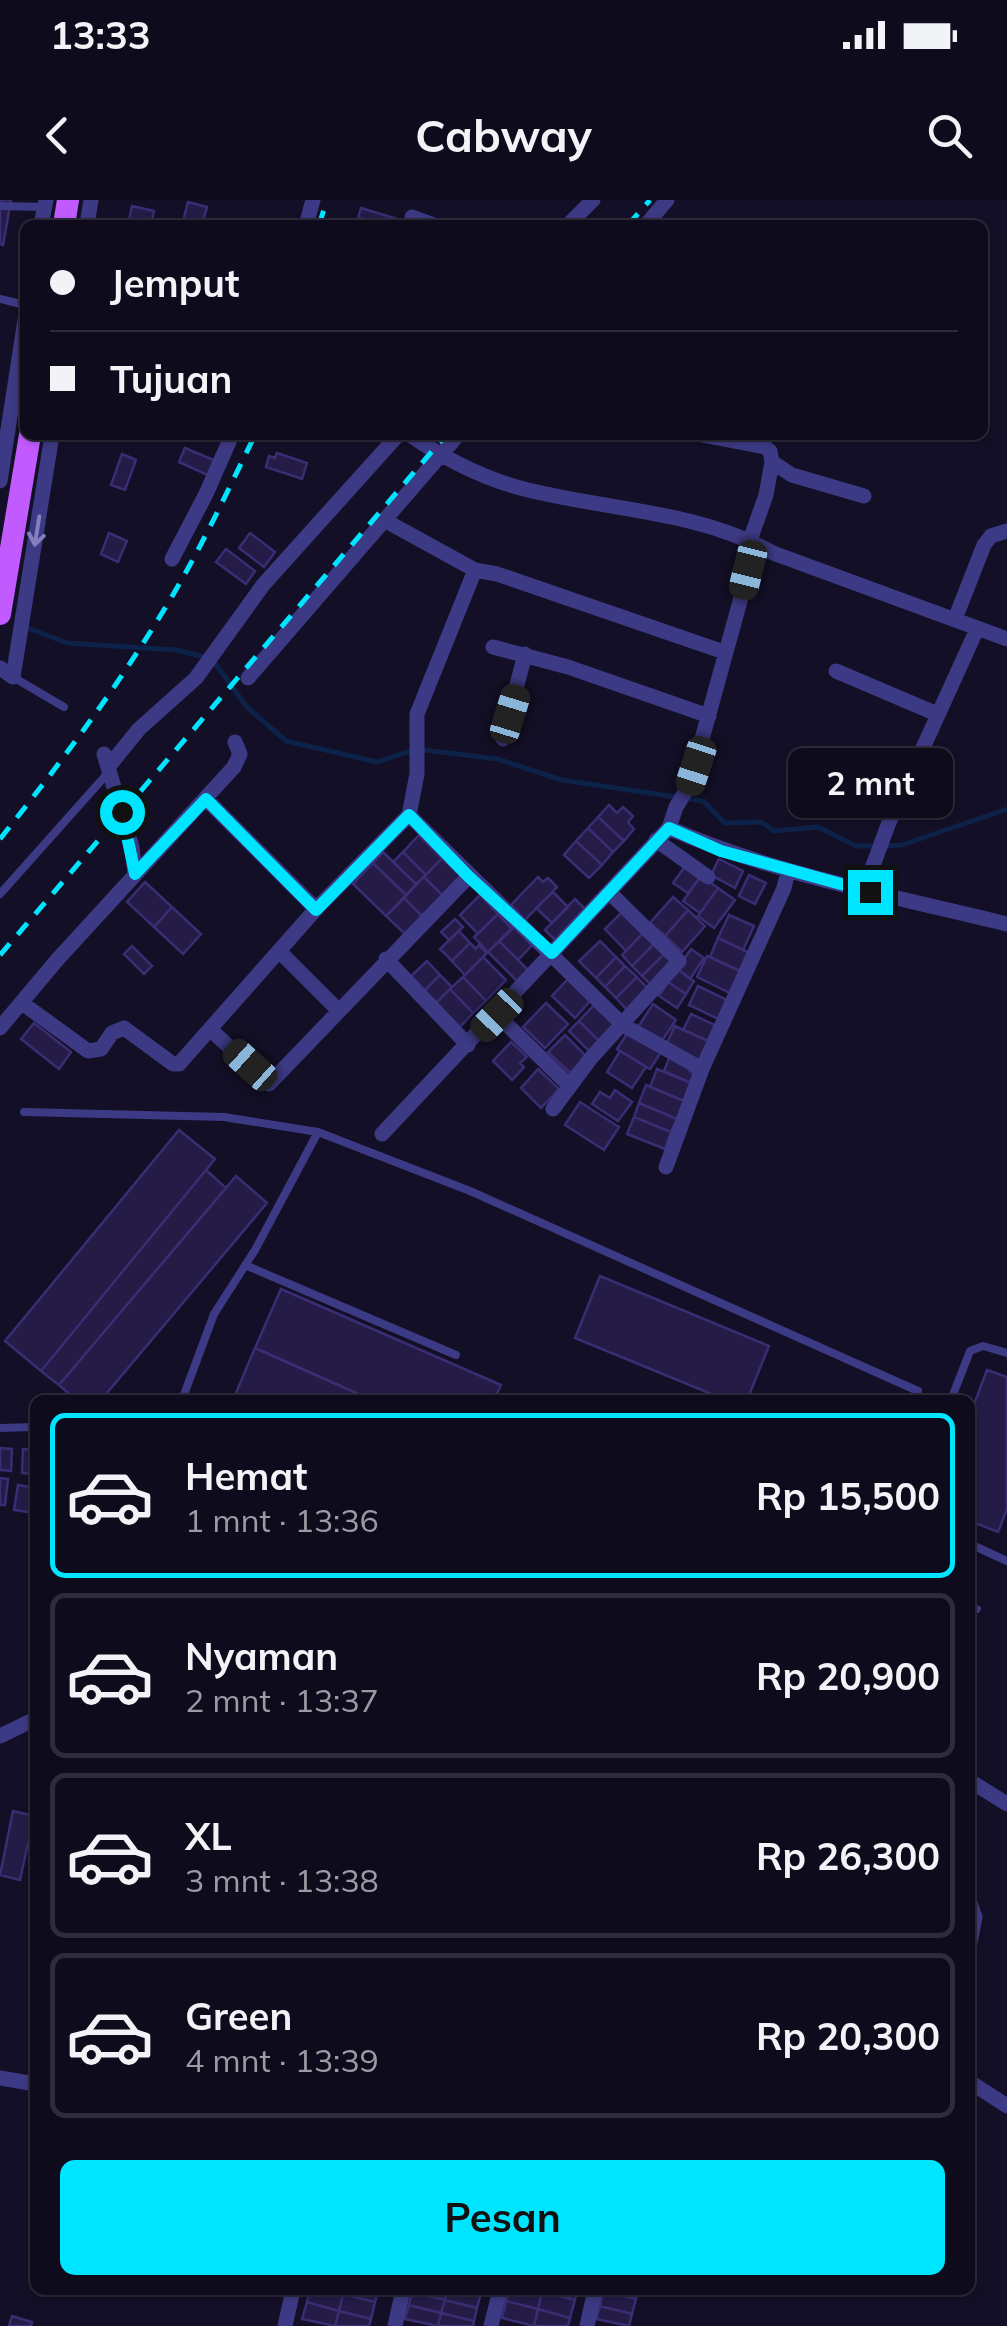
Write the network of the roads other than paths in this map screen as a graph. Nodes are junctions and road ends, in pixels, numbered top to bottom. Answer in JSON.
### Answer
{"nodes":[{"id":1,"x":592,"y":200,"type":"edge"},
{"id":2,"x":667,"y":200,"type":"edge"},
{"id":3,"x":45,"y":204,"type":"edge"},
{"id":4,"x":0,"y":206,"type":"edge"},
{"id":5,"x":412,"y":217,"type":"dead end"},
{"id":6,"x":420,"y":220,"type":"edge"},
{"id":7,"x":573,"y":220,"type":"edge"},
{"id":8,"x":650,"y":220,"type":"edge"},
{"id":9,"x":20,"y":351,"type":"edge"},
{"id":10,"x":29,"y":440,"type":"edge"},
{"id":11,"x":51,"y":440,"type":"edge"},
{"id":12,"x":230,"y":440,"type":"edge"},
{"id":13,"x":394,"y":440,"type":"edge"},
{"id":14,"x":418,"y":440,"type":"edge"},
{"id":15,"x":454,"y":440,"type":"edge"},
{"id":16,"x":728,"y":440,"type":"edge"},
{"id":17,"x":440,"y":455,"type":"junction"},
{"id":18,"x":772,"y":462,"type":"junction"},
{"id":19,"x":2,"y":463,"type":"edge"},
{"id":20,"x":0,"y":481,"type":"edge"},
{"id":21,"x":864,"y":496,"type":"dead end"},
{"id":22,"x":384,"y":520,"type":"junction"},
{"id":23,"x":1007,"y":531,"type":"edge"},
{"id":24,"x":750,"y":540,"type":"junction"},
{"id":25,"x":172,"y":559,"type":"dead end"},
{"id":26,"x":475,"y":570,"type":"junction"},
{"id":27,"x":0,"y":614,"type":"edge"},
{"id":28,"x":954,"y":619,"type":"junction"},
{"id":29,"x":976,"y":629,"type":"junction"},
{"id":30,"x":1007,"y":639,"type":"edge"},
{"id":31,"x":493,"y":647,"type":"dead end"},
{"id":32,"x":724,"y":652,"type":"junction"},
{"id":33,"x":525,"y":654,"type":"junction"},
{"id":34,"x":836,"y":671,"type":"dead end"},
{"id":35,"x":6,"y":672,"type":"edge"},
{"id":36,"x":248,"y":678,"type":"dead end"},
{"id":37,"x":64,"y":707,"type":"dead end"},
{"id":38,"x":937,"y":714,"type":"junction"},
{"id":39,"x":709,"y":716,"type":"junction"},
{"id":40,"x":503,"y":739,"type":"dead end"},
{"id":41,"x":234,"y":742,"type":"dead end"},
{"id":42,"x":108,"y":764,"type":"junction"},
{"id":43,"x":206,"y":799,"type":"junction"},
{"id":44,"x":409,"y":815,"type":"junction"},
{"id":45,"x":669,"y":828,"type":"junction"},
{"id":46,"x":656,"y":840,"type":"junction"},
{"id":47,"x":788,"y":871,"type":"junction"},
{"id":48,"x":135,"y":874,"type":"junction"},
{"id":49,"x":468,"y":876,"type":"junction"},
{"id":50,"x":708,"y":877,"type":"dead end"},
{"id":51,"x":864,"y":890,"type":"junction"},
{"id":52,"x":610,"y":893,"type":"junction"},
{"id":53,"x":0,"y":894,"type":"edge"},
{"id":54,"x":316,"y":910,"type":"junction"},
{"id":55,"x":1007,"y":924,"type":"edge"},
{"id":56,"x":280,"y":952,"type":"junction"},
{"id":57,"x":552,"y":953,"type":"junction"},
{"id":58,"x":386,"y":959,"type":"junction"},
{"id":59,"x":22,"y":1003,"type":"junction"},
{"id":60,"x":339,"y":1011,"type":"junction"},
{"id":61,"x":497,"y":1015,"type":"junction"},
{"id":62,"x":623,"y":1026,"type":"junction"},
{"id":63,"x":0,"y":1028,"type":"edge"},
{"id":64,"x":210,"y":1028,"type":"junction"},
{"id":65,"x":468,"y":1045,"type":"junction"},
{"id":66,"x":702,"y":1068,"type":"junction"},
{"id":67,"x":570,"y":1086,"type":"junction"},
{"id":68,"x":553,"y":1109,"type":"dead end"},
{"id":69,"x":24,"y":1112,"type":"dead end"},
{"id":70,"x":318,"y":1132,"type":"junction"},
{"id":71,"x":382,"y":1134,"type":"dead end"},
{"id":72,"x":666,"y":1166,"type":"dead end"},
{"id":73,"x":245,"y":1265,"type":"junction"},
{"id":74,"x":1007,"y":1353,"type":"edge"},
{"id":75,"x":456,"y":1355,"type":"dead end"},
{"id":76,"x":918,"y":1391,"type":"dead end"},
{"id":77,"x":184,"y":1395,"type":"edge"},
{"id":78,"x":954,"y":1395,"type":"edge"},
{"id":79,"x":30,"y":1427,"type":"edge"},
{"id":80,"x":0,"y":1428,"type":"edge"},
{"id":81,"x":975,"y":1546,"type":"edge"},
{"id":82,"x":1007,"y":1561,"type":"edge"},
{"id":83,"x":30,"y":1721,"type":"edge"},
{"id":84,"x":0,"y":1736,"type":"edge"},
{"id":85,"x":975,"y":1784,"type":"edge"},
{"id":86,"x":1007,"y":1804,"type":"edge"},
{"id":87,"x":0,"y":2078,"type":"edge"},
{"id":88,"x":30,"y":2083,"type":"edge"},
{"id":89,"x":975,"y":2085,"type":"edge"},
{"id":90,"x":1007,"y":2106,"type":"edge"},
{"id":91,"x":293,"y":2295,"type":"edge"},
{"id":92,"x":402,"y":2295,"type":"edge"},
{"id":93,"x":499,"y":2295,"type":"edge"},
{"id":94,"x":594,"y":2295,"type":"edge"},
{"id":95,"x":284,"y":2326,"type":"edge"},
{"id":96,"x":395,"y":2326,"type":"edge"},
{"id":97,"x":491,"y":2326,"type":"edge"},
{"id":98,"x":586,"y":2326,"type":"edge"}],
"edges":[{"from":1,"to":7,"type":"street"},
{"from":2,"to":8,"type":"street"},
{"from":3,"to":4,"type":"lane"},
{"from":5,"to":6,"type":"street"},
{"from":9,"to":19,"type":"street"},
{"from":10,"to":27,"type":"main road"},
{"from":11,"to":35,"type":"street","one_way":true},
{"from":12,"to":25,"type":"street"},
{"from":13,"to":42,"type":"street"},
{"from":14,"to":17,"type":"street"},
{"from":15,"to":17,"type":"street"},
{"from":16,"to":18,"type":"street"},
{"from":17,"to":22,"type":"street"},
{"from":17,"to":24,"type":"street"},
{"from":18,"to":21,"type":"street"},
{"from":18,"to":24,"type":"street"},
{"from":19,"to":20,"type":"street"},
{"from":22,"to":26,"type":"street"},
{"from":22,"to":36,"type":"street"},
{"from":23,"to":28,"type":"street"},
{"from":24,"to":28,"type":"street"},
{"from":24,"to":32,"type":"street"},
{"from":26,"to":32,"type":"street"},
{"from":26,"to":44,"type":"street"},
{"from":28,"to":29,"type":"street"},
{"from":29,"to":30,"type":"street"},
{"from":29,"to":38,"type":"street"},
{"from":31,"to":33,"type":"street"},
{"from":32,"to":39,"type":"street"},
{"from":33,"to":39,"type":"street"},
{"from":33,"to":40,"type":"street"},
{"from":34,"to":38,"type":"street"},
{"from":35,"to":37,"type":"lane"},
{"from":38,"to":51,"type":"street"},
{"from":39,"to":45,"type":"street"},
{"from":41,"to":43,"type":"street"},
{"from":42,"to":48,"type":"street"},
{"from":42,"to":53,"type":"lane"},
{"from":43,"to":48,"type":"street"},
{"from":43,"to":54,"type":"street"},
{"from":44,"to":49,"type":"street"},
{"from":44,"to":54,"type":"street"},
{"from":45,"to":46,"type":"street"},
{"from":45,"to":47,"type":"street"},
{"from":46,"to":50,"type":"street"},
{"from":46,"to":52,"type":"street"},
{"from":47,"to":51,"type":"street"},
{"from":47,"to":66,"type":"street"},
{"from":48,"to":59,"type":"street"},
{"from":49,"to":57,"type":"street"},
{"from":49,"to":58,"type":"street"},
{"from":51,"to":55,"type":"street"},
{"from":52,"to":57,"type":"street"},
{"from":52,"to":62,"type":"street"},
{"from":54,"to":56,"type":"street"},
{"from":56,"to":60,"type":"street"},
{"from":56,"to":64,"type":"street"},
{"from":57,"to":61,"type":"street"},
{"from":57,"to":62,"type":"street"},
{"from":58,"to":60,"type":"street"},
{"from":58,"to":65,"type":"street"},
{"from":59,"to":63,"type":"street"},
{"from":59,"to":64,"type":"street"},
{"from":60,"to":64,"type":"street"},
{"from":61,"to":65,"type":"street"},
{"from":61,"to":67,"type":"street"},
{"from":62,"to":66,"type":"street"},
{"from":62,"to":67,"type":"street"},
{"from":65,"to":71,"type":"street"},
{"from":66,"to":72,"type":"street"},
{"from":67,"to":68,"type":"street"},
{"from":69,"to":70,"type":"lane"},
{"from":70,"to":73,"type":"lane"},
{"from":70,"to":76,"type":"lane"},
{"from":73,"to":75,"type":"lane"},
{"from":73,"to":77,"type":"lane"},
{"from":74,"to":78,"type":"lane"},
{"from":79,"to":80,"type":"lane"},
{"from":81,"to":82,"type":"lane"},
{"from":83,"to":84,"type":"street"},
{"from":85,"to":86,"type":"street"},
{"from":87,"to":88,"type":"street"},
{"from":89,"to":90,"type":"street"},
{"from":91,"to":95,"type":"street"},
{"from":92,"to":96,"type":"street"},
{"from":93,"to":97,"type":"street"},
{"from":94,"to":98,"type":"street"}]}
